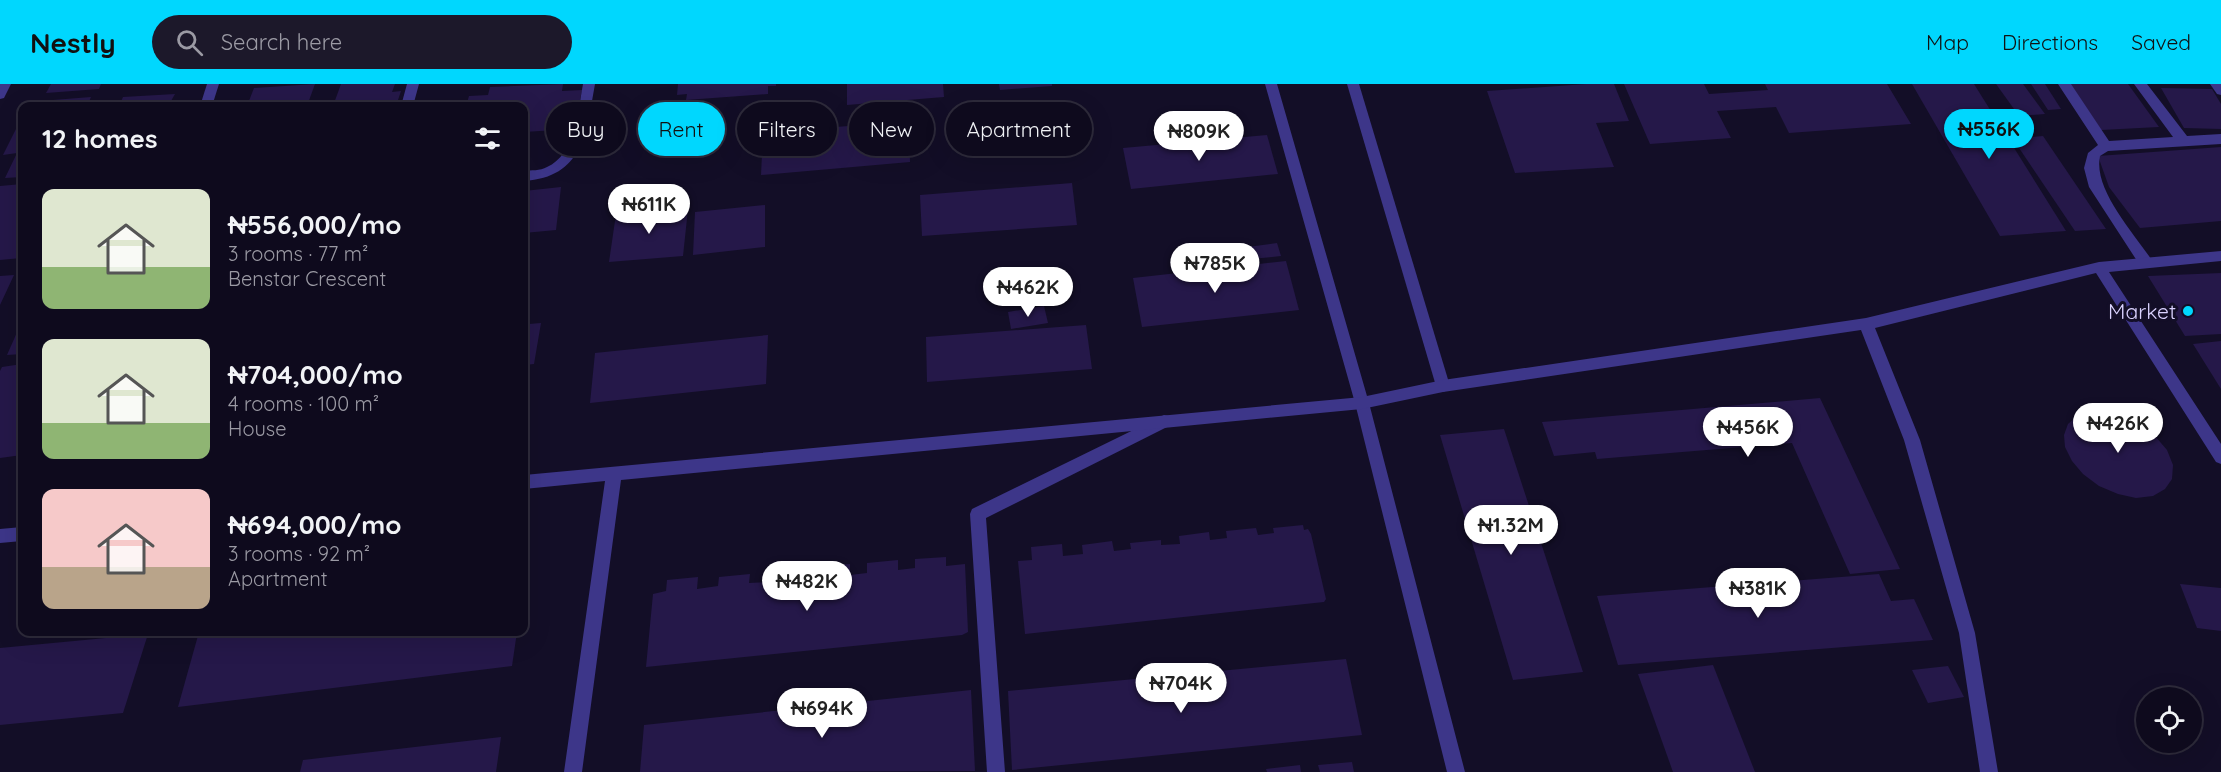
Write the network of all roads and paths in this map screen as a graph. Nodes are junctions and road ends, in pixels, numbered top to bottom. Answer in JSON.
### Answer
{"nodes":[{"id":1,"x":5,"y":84,"type":"edge"},
{"id":2,"x":213,"y":84,"type":"edge"},
{"id":3,"x":413,"y":84,"type":"edge"},
{"id":4,"x":589,"y":84,"type":"edge"},
{"id":5,"x":1271,"y":84,"type":"edge"},
{"id":6,"x":1353,"y":84,"type":"edge"},
{"id":7,"x":2064,"y":84,"type":"edge"},
{"id":8,"x":2140,"y":84,"type":"edge"},
{"id":9,"x":2216,"y":84,"type":"edge"},
{"id":10,"x":2221,"y":91,"type":"edge"},
{"id":11,"x":0,"y":95,"type":"edge"},
{"id":12,"x":207,"y":102,"type":"edge"},
{"id":13,"x":408,"y":102,"type":"edge"},
{"id":14,"x":2221,"y":139,"type":"edge"},
{"id":15,"x":2183,"y":141,"type":"junction"},
{"id":16,"x":2106,"y":146,"type":"junction"},
{"id":17,"x":528,"y":175,"type":"edge"},
{"id":18,"x":2221,"y":256,"type":"edge"},
{"id":19,"x":2146,"y":262,"type":"junction"},
{"id":20,"x":2099,"y":267,"type":"junction"},
{"id":21,"x":1866,"y":324,"type":"junction"},
{"id":22,"x":1443,"y":386,"type":"junction"},
{"id":23,"x":1362,"y":403,"type":"junction"},
{"id":24,"x":1164,"y":421,"type":"junction"},
{"id":25,"x":2221,"y":457,"type":"edge"},
{"id":26,"x":614,"y":472,"type":"junction"},
{"id":27,"x":528,"y":482,"type":"edge"},
{"id":28,"x":18,"y":534,"type":"edge"},
{"id":29,"x":0,"y":536,"type":"edge"},
{"id":30,"x":573,"y":772,"type":"edge"},
{"id":31,"x":996,"y":772,"type":"edge"},
{"id":32,"x":1456,"y":772,"type":"edge"},
{"id":33,"x":1989,"y":772,"type":"edge"}],
"edges":[{"from":1,"to":11,"type":"street"},
{"from":2,"to":12,"type":"street"},
{"from":3,"to":13,"type":"street"},
{"from":4,"to":17,"type":"street"},
{"from":5,"to":23,"type":"street"},
{"from":6,"to":22,"type":"street"},
{"from":7,"to":16,"type":"street"},
{"from":8,"to":15,"type":"street"},
{"from":9,"to":10,"type":"street"},
{"from":14,"to":15,"type":"street"},
{"from":15,"to":16,"type":"street"},
{"from":16,"to":19,"type":"street"},
{"from":18,"to":19,"type":"street"},
{"from":19,"to":20,"type":"street"},
{"from":20,"to":21,"type":"street"},
{"from":20,"to":25,"type":"street"},
{"from":21,"to":22,"type":"street"},
{"from":21,"to":33,"type":"street"},
{"from":22,"to":23,"type":"street"},
{"from":23,"to":24,"type":"street"},
{"from":23,"to":32,"type":"street"},
{"from":24,"to":26,"type":"street"},
{"from":24,"to":31,"type":"street"},
{"from":26,"to":27,"type":"street"},
{"from":26,"to":30,"type":"street"},
{"from":28,"to":29,"type":"street"}]}
